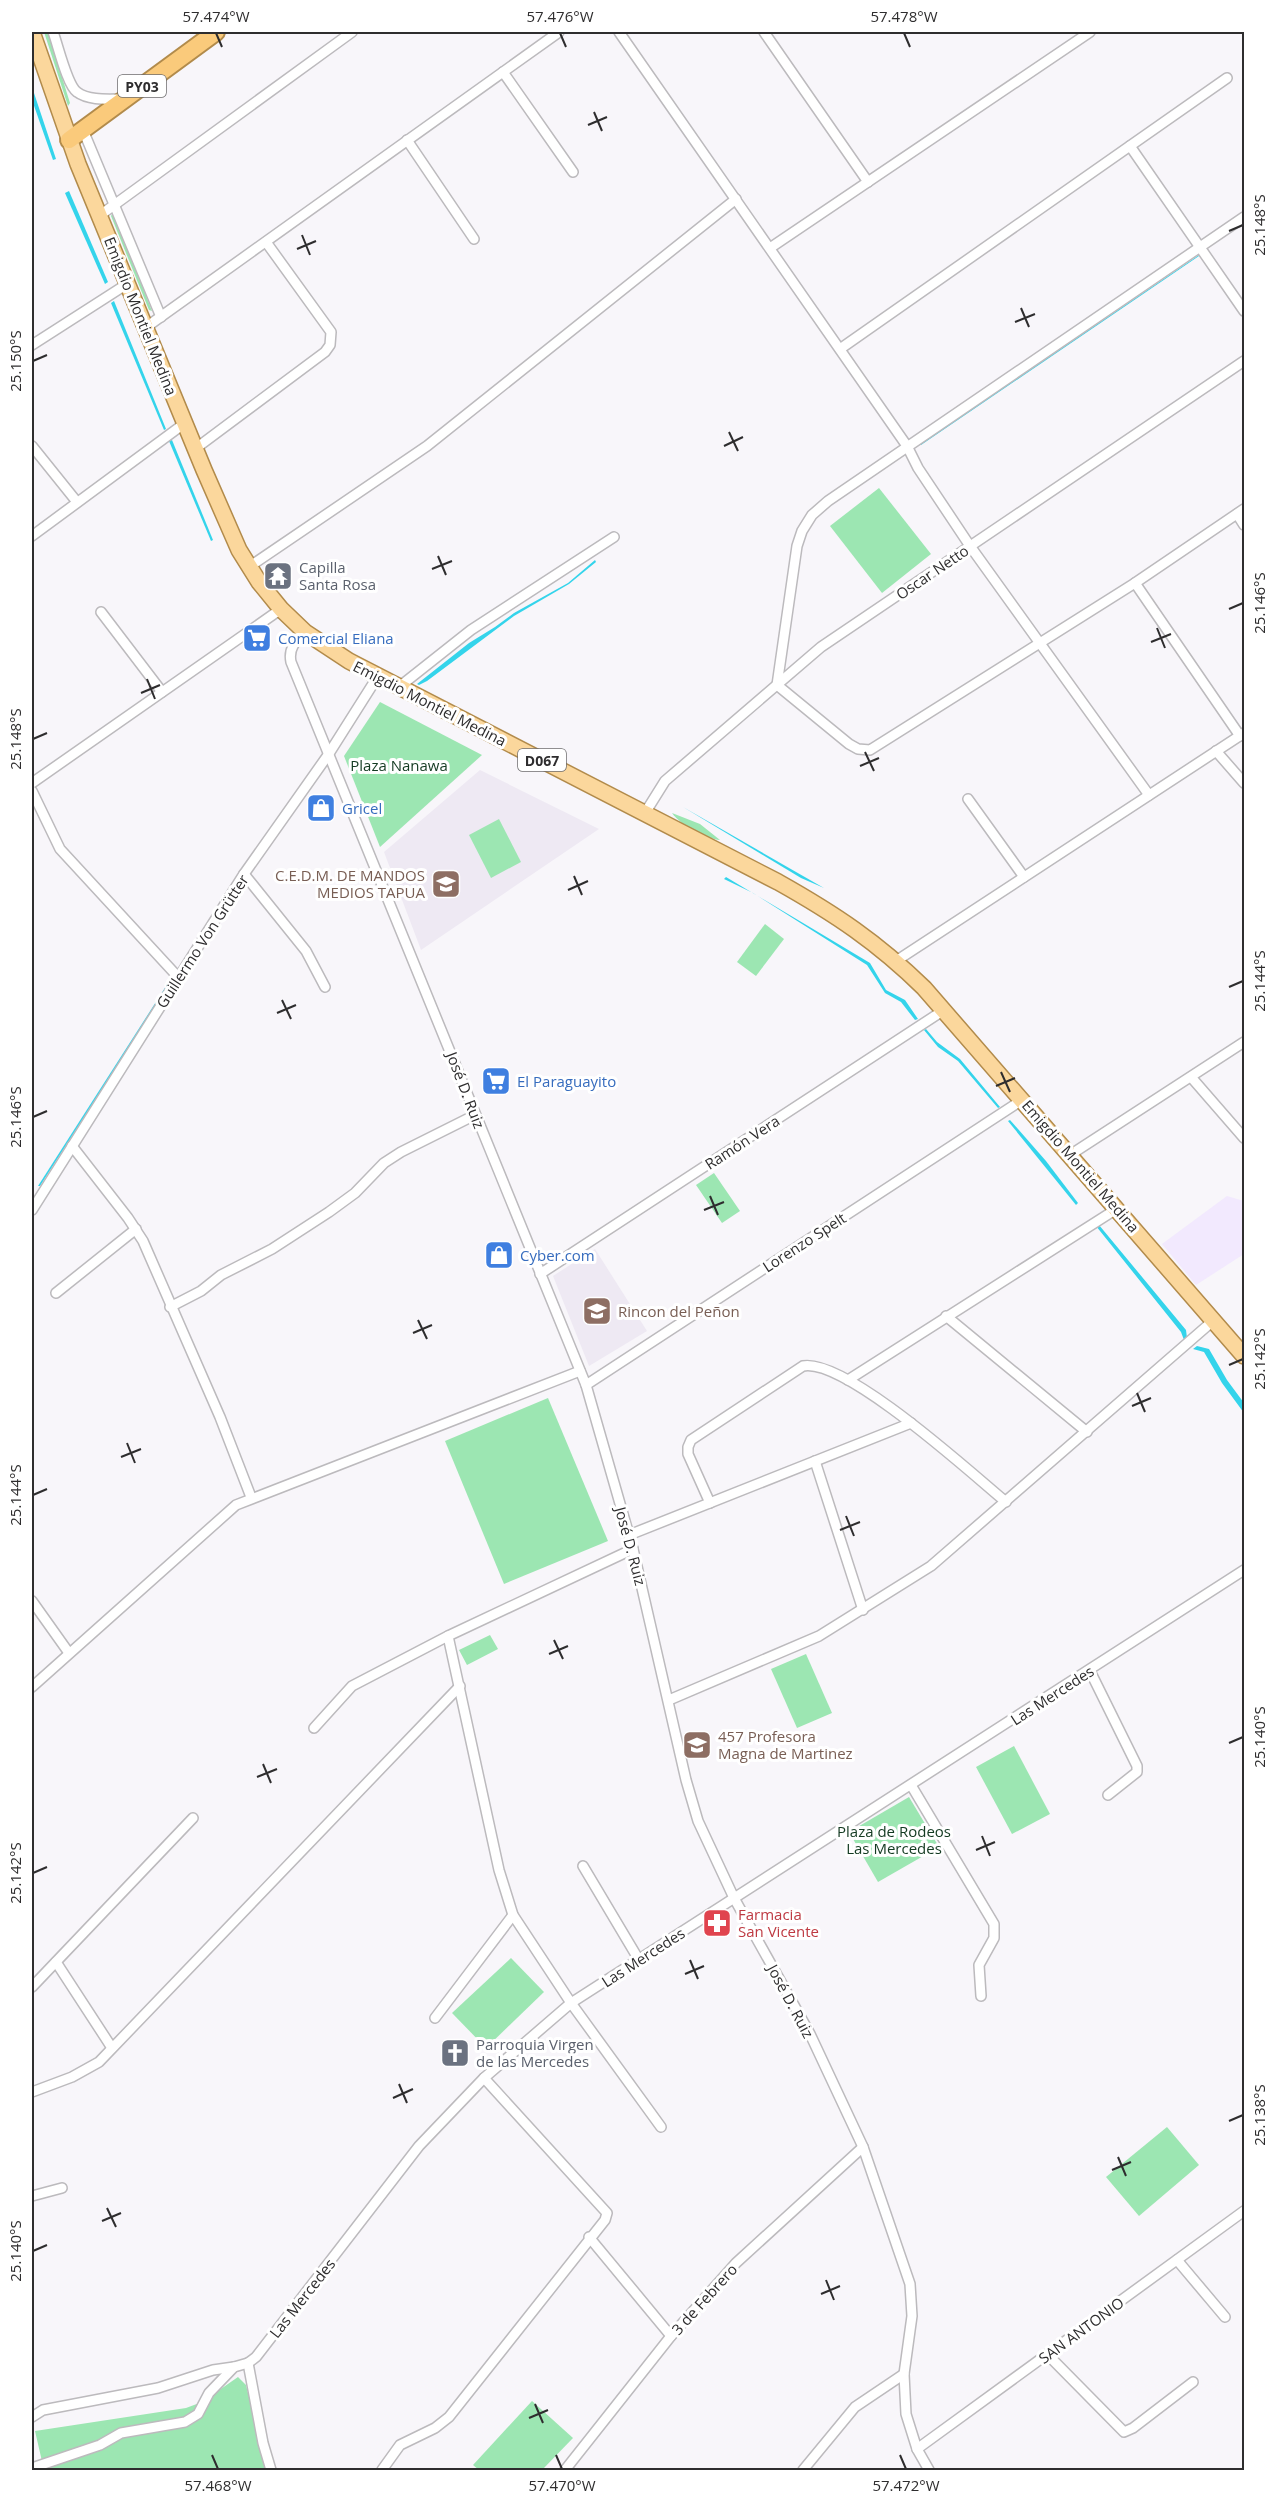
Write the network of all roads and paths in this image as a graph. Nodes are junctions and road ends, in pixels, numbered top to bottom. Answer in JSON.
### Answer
{"nodes":[{"id":1,"x":32,"y":32,"type":"edge"},
{"id":2,"x":53,"y":32,"type":"edge"},
{"id":3,"x":216,"y":32,"type":"edge"},
{"id":4,"x":352,"y":32,"type":"edge"},
{"id":5,"x":559,"y":32,"type":"edge"},
{"id":6,"x":619,"y":32,"type":"edge"},
{"id":7,"x":764,"y":32,"type":"edge"},
{"id":8,"x":1090,"y":32,"type":"edge"},
{"id":9,"x":502,"y":72,"type":"junction"},
{"id":10,"x":1227,"y":78,"type":"dead end"},
{"id":11,"x":125,"y":99,"type":"junction"},
{"id":12,"x":83,"y":130,"type":"junction"},
{"id":13,"x":69,"y":140,"type":"junction"},
{"id":14,"x":407,"y":140,"type":"junction"},
{"id":15,"x":1130,"y":146,"type":"junction"},
{"id":16,"x":95,"y":157,"type":"junction"},
{"id":17,"x":78,"y":164,"type":"junction"},
{"id":18,"x":573,"y":172,"type":"dead end"},
{"id":19,"x":868,"y":182,"type":"junction"},
{"id":20,"x":736,"y":199,"type":"junction"},
{"id":21,"x":115,"y":204,"type":"junction"},
{"id":22,"x":99,"y":216,"type":"junction"},
{"id":23,"x":1245,"y":217,"type":"edge"},
{"id":24,"x":474,"y":239,"type":"dead end"},
{"id":25,"x":266,"y":242,"type":"junction"},
{"id":26,"x":1200,"y":247,"type":"junction"},
{"id":27,"x":770,"y":249,"type":"junction"},
{"id":28,"x":127,"y":284,"type":"junction"},
{"id":29,"x":1245,"y":310,"type":"edge"},
{"id":30,"x":161,"y":317,"type":"junction"},
{"id":31,"x":145,"y":328,"type":"junction"},
{"id":32,"x":32,"y":345,"type":"edge"},
{"id":33,"x":840,"y":349,"type":"junction"},
{"id":34,"x":1245,"y":361,"type":"edge"},
{"id":35,"x":185,"y":423,"type":"junction"},
{"id":36,"x":32,"y":446,"type":"edge"},
{"id":37,"x":907,"y":446,"type":"junction"},
{"id":38,"x":195,"y":449,"type":"junction"},
{"id":39,"x":78,"y":502,"type":"junction"},
{"id":40,"x":1241,"y":512,"type":"edge"},
{"id":41,"x":1245,"y":525,"type":"edge"},
{"id":42,"x":32,"y":536,"type":"edge"},
{"id":43,"x":614,"y":537,"type":"dead end"},
{"id":44,"x":970,"y":546,"type":"junction"},
{"id":45,"x":249,"y":567,"type":"junction"},
{"id":46,"x":1134,"y":583,"type":"junction"},
{"id":47,"x":281,"y":609,"type":"junction"},
{"id":48,"x":101,"y":612,"type":"dead end"},
{"id":49,"x":305,"y":632,"type":"junction"},
{"id":50,"x":1038,"y":643,"type":"junction"},
{"id":51,"x":378,"y":676,"type":"junction"},
{"id":52,"x":777,"y":685,"type":"junction"},
{"id":53,"x":399,"y":687,"type":"junction"},
{"id":54,"x":162,"y":692,"type":"junction"},
{"id":55,"x":1242,"y":734,"type":"edge"},
{"id":56,"x":1216,"y":751,"type":"junction"},
{"id":57,"x":328,"y":755,"type":"junction"},
{"id":58,"x":32,"y":783,"type":"edge"},
{"id":59,"x":1245,"y":783,"type":"edge"},
{"id":60,"x":32,"y":791,"type":"edge"},
{"id":61,"x":1149,"y":795,"type":"junction"},
{"id":62,"x":968,"y":799,"type":"dead end"},
{"id":63,"x":645,"y":813,"type":"junction"},
{"id":64,"x":244,"y":874,"type":"junction"},
{"id":65,"x":1024,"y":877,"type":"junction"},
{"id":66,"x":896,"y":961,"type":"junction"},
{"id":67,"x":178,"y":977,"type":"junction"},
{"id":68,"x":325,"y":987,"type":"dead end"},
{"id":69,"x":944,"y":1010,"type":"junction"},
{"id":70,"x":1245,"y":1042,"type":"edge"},
{"id":71,"x":1191,"y":1077,"type":"junction"},
{"id":72,"x":1022,"y":1100,"type":"junction"},
{"id":73,"x":476,"y":1114,"type":"junction"},
{"id":74,"x":1245,"y":1138,"type":"edge"},
{"id":75,"x":72,"y":1146,"type":"junction"},
{"id":76,"x":1070,"y":1155,"type":"junction"},
{"id":77,"x":1118,"y":1208,"type":"junction"},
{"id":78,"x":32,"y":1210,"type":"edge"},
{"id":79,"x":136,"y":1229,"type":"junction"},
{"id":80,"x":540,"y":1274,"type":"junction"},
{"id":81,"x":56,"y":1293,"type":"dead end"},
{"id":82,"x":170,"y":1307,"type":"junction"},
{"id":83,"x":946,"y":1316,"type":"junction"},
{"id":84,"x":1214,"y":1320,"type":"junction"},
{"id":85,"x":1244,"y":1356,"type":"edge"},
{"id":86,"x":580,"y":1371,"type":"junction"},
{"id":87,"x":848,"y":1380,"type":"junction"},
{"id":88,"x":586,"y":1385,"type":"junction"},
{"id":89,"x":911,"y":1423,"type":"junction"},
{"id":90,"x":1087,"y":1432,"type":"junction"},
{"id":91,"x":815,"y":1461,"type":"junction"},
{"id":92,"x":251,"y":1497,"type":"junction"},
{"id":93,"x":1006,"y":1502,"type":"junction"},
{"id":94,"x":710,"y":1503,"type":"junction"},
{"id":95,"x":629,"y":1534,"type":"junction"},
{"id":96,"x":633,"y":1549,"type":"junction"},
{"id":97,"x":1245,"y":1570,"type":"edge"},
{"id":98,"x":32,"y":1600,"type":"edge"},
{"id":99,"x":862,"y":1610,"type":"junction"},
{"id":100,"x":448,"y":1636,"type":"junction"},
{"id":101,"x":69,"y":1653,"type":"junction"},
{"id":102,"x":1090,"y":1671,"type":"junction"},
{"id":103,"x":460,"y":1686,"type":"junction"},
{"id":104,"x":32,"y":1687,"type":"edge"},
{"id":105,"x":669,"y":1700,"type":"junction"},
{"id":106,"x":314,"y":1728,"type":"dead end"},
{"id":107,"x":911,"y":1785,"type":"junction"},
{"id":108,"x":1108,"y":1796,"type":"dead end"},
{"id":109,"x":193,"y":1818,"type":"dead end"},
{"id":110,"x":583,"y":1866,"type":"dead end"},
{"id":111,"x":734,"y":1898,"type":"junction"},
{"id":112,"x":513,"y":1915,"type":"junction"},
{"id":113,"x":639,"y":1960,"type":"junction"},
{"id":114,"x":56,"y":1962,"type":"junction"},
{"id":115,"x":32,"y":1987,"type":"edge"},
{"id":116,"x":981,"y":1996,"type":"dead end"},
{"id":117,"x":571,"y":2003,"type":"junction"},
{"id":118,"x":435,"y":2018,"type":"dead end"},
{"id":119,"x":112,"y":2048,"type":"junction"},
{"id":120,"x":484,"y":2078,"type":"junction"},
{"id":121,"x":32,"y":2092,"type":"edge"},
{"id":122,"x":661,"y":2127,"type":"dead end"},
{"id":123,"x":863,"y":2147,"type":"junction"},
{"id":124,"x":62,"y":2188,"type":"dead end"},
{"id":125,"x":32,"y":2196,"type":"edge"},
{"id":126,"x":1245,"y":2211,"type":"edge"},
{"id":127,"x":589,"y":2237,"type":"junction"},
{"id":128,"x":1177,"y":2260,"type":"junction"},
{"id":129,"x":1225,"y":2317,"type":"dead end"},
{"id":130,"x":671,"y":2336,"type":"junction"},
{"id":131,"x":1048,"y":2355,"type":"junction"},
{"id":132,"x":248,"y":2363,"type":"junction"},
{"id":133,"x":234,"y":2367,"type":"junction"},
{"id":134,"x":904,"y":2374,"type":"junction"},
{"id":135,"x":1193,"y":2382,"type":"dead end"},
{"id":136,"x":32,"y":2417,"type":"edge"},
{"id":137,"x":917,"y":2450,"type":"junction"},
{"id":138,"x":32,"y":2468,"type":"edge"},
{"id":139,"x":271,"y":2470,"type":"edge"},
{"id":140,"x":382,"y":2470,"type":"edge"},
{"id":141,"x":564,"y":2470,"type":"edge"},
{"id":142,"x":803,"y":2470,"type":"edge"},
{"id":143,"x":928,"y":2470,"type":"edge"}],
"edges":[{"from":1,"to":13,"type":"main road","name":"Emigdio Montiel Medina","number":"D067"},
{"from":2,"to":11,"type":"street"},
{"from":3,"to":11,"type":"highway","number":"PY03"},
{"from":4,"to":21,"type":"street"},
{"from":5,"to":9,"type":"street"},
{"from":6,"to":20,"type":"street"},
{"from":7,"to":19,"type":"street"},
{"from":8,"to":19,"type":"street"},
{"from":9,"to":14,"type":"street"},
{"from":9,"to":18,"type":"street"},
{"from":10,"to":15,"type":"street"},
{"from":11,"to":12,"type":"highway","number":"PY03"},
{"from":12,"to":13,"type":"highway","number":"PY03"},
{"from":12,"to":16,"type":"street"},
{"from":13,"to":17,"type":"main road","name":"Emigdio Montiel Medina","number":"D067"},
{"from":14,"to":24,"type":"street"},
{"from":14,"to":25,"type":"street"},
{"from":15,"to":26,"type":"street"},
{"from":15,"to":33,"type":"street"},
{"from":16,"to":17,"type":"street"},
{"from":16,"to":21,"type":"street"},
{"from":17,"to":22,"type":"main road","name":"Emigdio Montiel Medina","number":"D067"},
{"from":19,"to":27,"type":"street"},
{"from":20,"to":27,"type":"street"},
{"from":20,"to":45,"type":"street"},
{"from":21,"to":22,"type":"street"},
{"from":21,"to":30,"type":"street"},
{"from":22,"to":28,"type":"main road","name":"Emigdio Montiel Medina","number":"D067"},
{"from":23,"to":26,"type":"street"},
{"from":25,"to":30,"type":"street"},
{"from":25,"to":38,"type":"street"},
{"from":26,"to":29,"type":"street"},
{"from":26,"to":37,"type":"street"},
{"from":27,"to":33,"type":"street"},
{"from":28,"to":31,"type":"main road","name":"Emigdio Montiel Medina","number":"D067"},
{"from":28,"to":32,"type":"street"},
{"from":30,"to":31,"type":"street"},
{"from":31,"to":35,"type":"main road","name":"Emigdio Montiel Medina","number":"D067"},
{"from":33,"to":37,"type":"street"},
{"from":34,"to":44,"type":"street","name":"Oscar Netto"},
{"from":35,"to":38,"type":"main road","name":"Emigdio Montiel Medina","number":"D067"},
{"from":35,"to":39,"type":"street"},
{"from":36,"to":39,"type":"street"},
{"from":37,"to":44,"type":"street"},
{"from":37,"to":52,"type":"street"},
{"from":38,"to":45,"type":"main road","name":"Emigdio Montiel Medina","number":"D067"},
{"from":39,"to":42,"type":"street"},
{"from":40,"to":41,"type":"street"},
{"from":40,"to":46,"type":"street"},
{"from":43,"to":53,"type":"street"},
{"from":44,"to":50,"type":"street"},
{"from":44,"to":52,"type":"street","name":"Oscar Netto"},
{"from":45,"to":47,"type":"main road","name":"Emigdio Montiel Medina","number":"D067"},
{"from":46,"to":50,"type":"street"},
{"from":46,"to":55,"type":"street"},
{"from":47,"to":49,"type":"main road","name":"Emigdio Montiel Medina","number":"D067"},
{"from":47,"to":54,"type":"street"},
{"from":48,"to":54,"type":"street"},
{"from":49,"to":51,"type":"main road","name":"Emigdio Montiel Medina","number":"D067"},
{"from":49,"to":57,"type":"street","name":"José D. Ruiz"},
{"from":50,"to":52,"type":"street"},
{"from":50,"to":61,"type":"street"},
{"from":51,"to":53,"type":"main road","name":"Emigdio Montiel Medina","number":"D067"},
{"from":51,"to":57,"type":"street","name":"Guillermo Von Grütter"},
{"from":52,"to":63,"type":"street","name":"Oscar Netto"},
{"from":53,"to":63,"type":"main road","name":"Emigdio Montiel Medina","number":"D067"},
{"from":54,"to":58,"type":"street"},
{"from":55,"to":56,"type":"street"},
{"from":56,"to":59,"type":"street"},
{"from":56,"to":61,"type":"street"},
{"from":57,"to":64,"type":"street","name":"Guillermo Von Grütter"},
{"from":57,"to":73,"type":"street","name":"José D. Ruiz"},
{"from":60,"to":67,"type":"street"},
{"from":61,"to":65,"type":"street"},
{"from":62,"to":65,"type":"street"},
{"from":63,"to":66,"type":"main road","name":"Emigdio Montiel Medina","number":"D067"},
{"from":64,"to":67,"type":"street","name":"Guillermo Von Grütter"},
{"from":64,"to":68,"type":"street"},
{"from":65,"to":66,"type":"street"},
{"from":66,"to":69,"type":"main road","name":"Emigdio Montiel Medina","number":"D067"},
{"from":67,"to":75,"type":"street","name":"Guillermo Von Grütter"},
{"from":69,"to":72,"type":"main road","name":"Emigdio Montiel Medina","number":"D067"},
{"from":69,"to":80,"type":"street","name":"Ramón Vera"},
{"from":70,"to":71,"type":"street"},
{"from":71,"to":74,"type":"street"},
{"from":71,"to":76,"type":"street"},
{"from":72,"to":76,"type":"main road","name":"Emigdio Montiel Medina","number":"D067"},
{"from":72,"to":88,"type":"street","name":"Lorenzo Spelt"},
{"from":73,"to":80,"type":"street","name":"José D. Ruiz"},
{"from":73,"to":82,"type":"street"},
{"from":75,"to":78,"type":"street","name":"Guillermo Von Grütter"},
{"from":75,"to":79,"type":"street"},
{"from":76,"to":77,"type":"main road","name":"Emigdio Montiel Medina","number":"D067"},
{"from":77,"to":83,"type":"street"},
{"from":77,"to":84,"type":"main road","name":"Emigdio Montiel Medina","number":"D067"},
{"from":79,"to":81,"type":"street"},
{"from":79,"to":82,"type":"street"},
{"from":80,"to":86,"type":"street","name":"José D. Ruiz"},
{"from":82,"to":92,"type":"street"},
{"from":83,"to":87,"type":"street"},
{"from":83,"to":90,"type":"street"},
{"from":84,"to":85,"type":"main road","name":"Emigdio Montiel Medina","number":"D067"},
{"from":84,"to":90,"type":"street"},
{"from":86,"to":88,"type":"street","name":"José D. Ruiz"},
{"from":86,"to":92,"type":"street"},
{"from":87,"to":89,"type":"street"},
{"from":87,"to":94,"type":"street"},
{"from":88,"to":95,"type":"street","name":"José D. Ruiz"},
{"from":89,"to":91,"type":"street"},
{"from":89,"to":93,"type":"street"},
{"from":90,"to":93,"type":"street"},
{"from":91,"to":94,"type":"street"},
{"from":91,"to":99,"type":"street"},
{"from":92,"to":101,"type":"street"},
{"from":93,"to":99,"type":"street"},
{"from":94,"to":95,"type":"street"},
{"from":95,"to":96,"type":"street","name":"José D. Ruiz"},
{"from":96,"to":100,"type":"street"},
{"from":96,"to":105,"type":"street","name":"José D. Ruiz"},
{"from":97,"to":102,"type":"street","name":"Las Mercedes"},
{"from":98,"to":101,"type":"street"},
{"from":99,"to":105,"type":"street"},
{"from":100,"to":103,"type":"street"},
{"from":100,"to":106,"type":"street"},
{"from":101,"to":104,"type":"street"},
{"from":102,"to":107,"type":"street","name":"Las Mercedes"},
{"from":102,"to":108,"type":"street"},
{"from":103,"to":112,"type":"street"},
{"from":103,"to":119,"type":"street"},
{"from":105,"to":111,"type":"street","name":"José D. Ruiz"},
{"from":107,"to":111,"type":"street","name":"Las Mercedes"},
{"from":107,"to":116,"type":"street"},
{"from":109,"to":114,"type":"street"},
{"from":110,"to":113,"type":"street"},
{"from":111,"to":113,"type":"street","name":"Las Mercedes"},
{"from":111,"to":123,"type":"street","name":"José D. Ruiz"},
{"from":112,"to":117,"type":"street"},
{"from":112,"to":118,"type":"street"},
{"from":113,"to":117,"type":"street","name":"Las Mercedes"},
{"from":114,"to":115,"type":"street"},
{"from":114,"to":119,"type":"street"},
{"from":117,"to":120,"type":"street","name":"Las Mercedes"},
{"from":117,"to":122,"type":"street"},
{"from":119,"to":121,"type":"street"},
{"from":120,"to":127,"type":"street"},
{"from":120,"to":132,"type":"street","name":"Las Mercedes"},
{"from":123,"to":130,"type":"street","name":"3 de Febrero"},
{"from":123,"to":134,"type":"street","name":"José D. Ruiz"},
{"from":124,"to":125,"type":"street"},
{"from":126,"to":128,"type":"street","name":"SAN ANTONIO"},
{"from":127,"to":130,"type":"street"},
{"from":127,"to":140,"type":"street"},
{"from":128,"to":129,"type":"street"},
{"from":128,"to":131,"type":"street","name":"SAN ANTONIO"},
{"from":130,"to":141,"type":"street","name":"3 de Febrero"},
{"from":131,"to":135,"type":"street"},
{"from":131,"to":137,"type":"street","name":"SAN ANTONIO"},
{"from":132,"to":133,"type":"street"},
{"from":132,"to":139,"type":"street"},
{"from":133,"to":136,"type":"street"},
{"from":133,"to":138,"type":"street"},
{"from":134,"to":137,"type":"street","name":"José D. Ruiz"},
{"from":134,"to":142,"type":"street"},
{"from":137,"to":143,"type":"street","name":"José D. Ruiz"}]}
